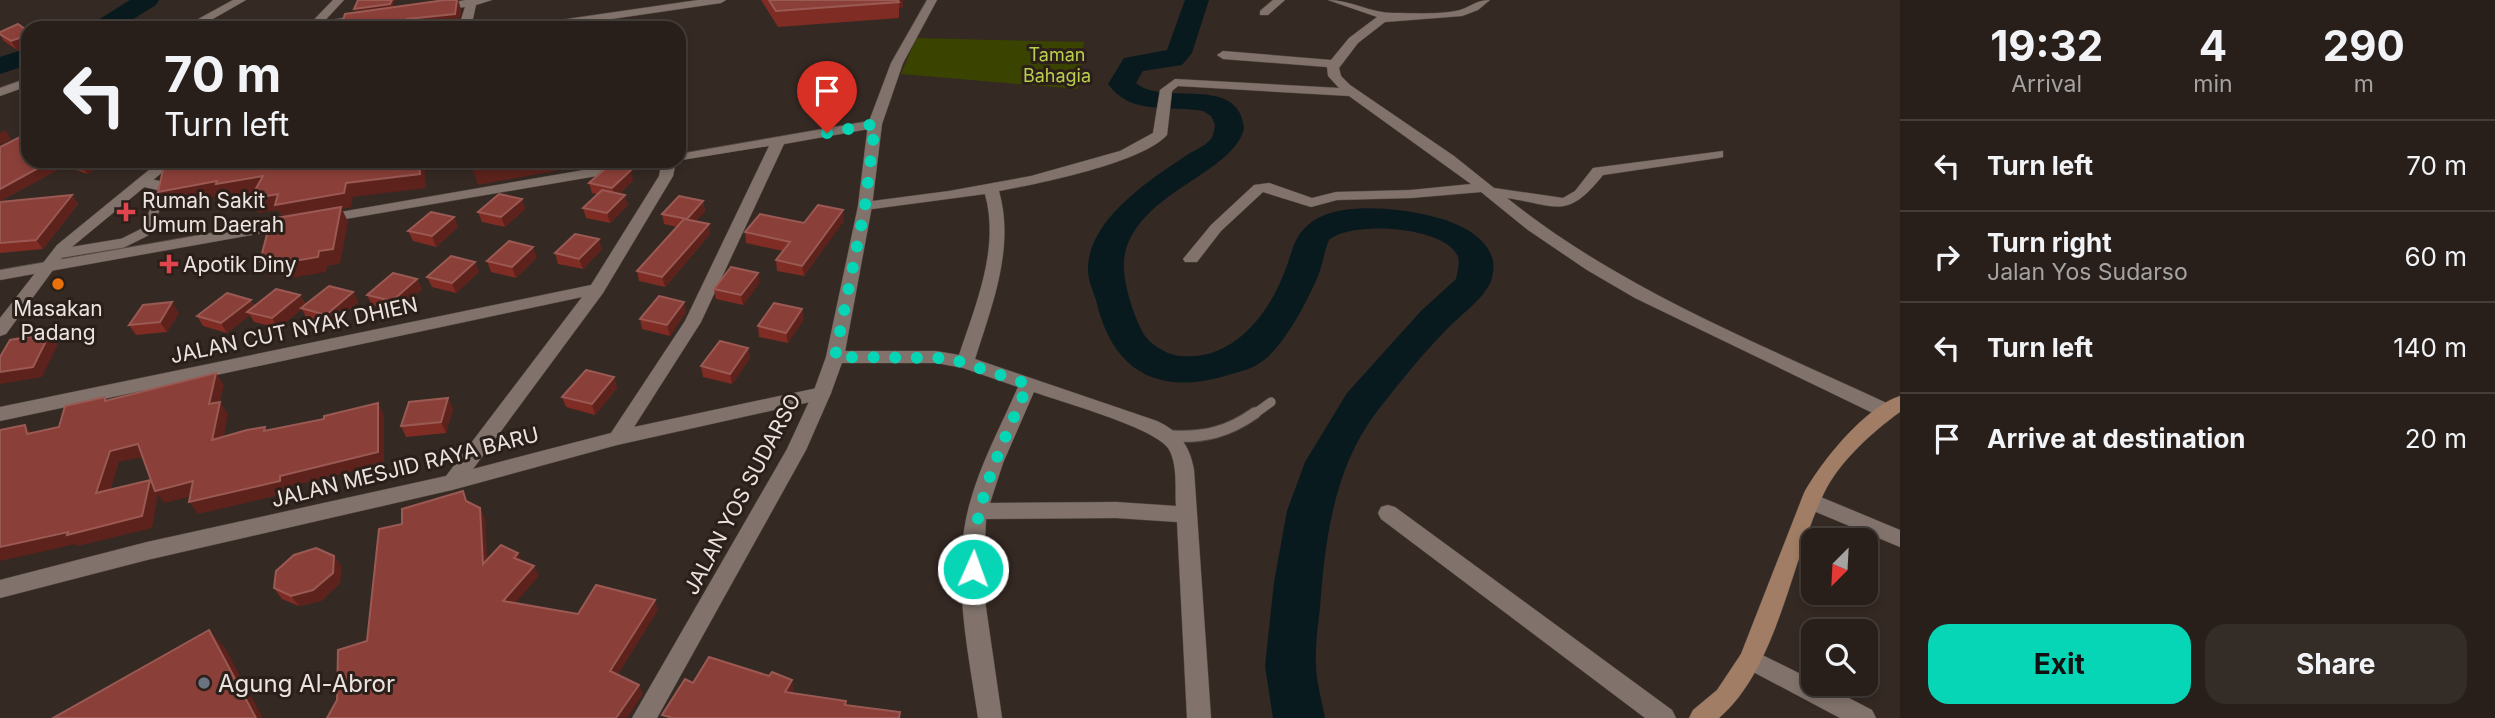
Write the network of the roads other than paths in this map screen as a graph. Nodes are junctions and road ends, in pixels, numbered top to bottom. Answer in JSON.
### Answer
{"nodes":[{"id":1,"x":241,"y":0,"type":"edge"},
{"id":2,"x":339,"y":0,"type":"edge"},
{"id":3,"x":487,"y":0,"type":"edge"},
{"id":4,"x":721,"y":0,"type":"edge"},
{"id":5,"x":1280,"y":0,"type":"edge"},
{"id":6,"x":1333,"y":0,"type":"edge"},
{"id":7,"x":1453,"y":0,"type":"edge"},
{"id":8,"x":471,"y":1,"type":"edge"},
{"id":9,"x":927,"y":3,"type":"edge"},
{"id":10,"x":1482,"y":3,"type":"edge"},
{"id":11,"x":637,"y":6,"type":"edge"},
{"id":12,"x":420,"y":10,"type":"edge"},
{"id":13,"x":1264,"y":13,"type":"dead end"},
{"id":14,"x":380,"y":16,"type":"edge"},
{"id":15,"x":1391,"y":17,"type":"junction"},
{"id":16,"x":201,"y":21,"type":"edge"},
{"id":17,"x":319,"y":21,"type":"edge"},
{"id":18,"x":347,"y":21,"type":"edge"},
{"id":19,"x":466,"y":21,"type":"edge"},
{"id":20,"x":561,"y":21,"type":"edge"},
{"id":21,"x":1223,"y":55,"type":"dead end"},
{"id":22,"x":1334,"y":64,"type":"junction"},
{"id":23,"x":21,"y":84,"type":"edge"},
{"id":24,"x":0,"y":92,"type":"edge"},
{"id":25,"x":1352,"y":92,"type":"junction"},
{"id":26,"x":875,"y":124,"type":"junction"},
{"id":27,"x":778,"y":141,"type":"junction"},
{"id":28,"x":1718,"y":154,"type":"dead end"},
{"id":29,"x":686,"y":157,"type":"edge"},
{"id":30,"x":163,"y":168,"type":"edge"},
{"id":31,"x":617,"y":168,"type":"edge"},
{"id":32,"x":668,"y":168,"type":"edge"},
{"id":33,"x":143,"y":181,"type":"junction"},
{"id":34,"x":1490,"y":189,"type":"junction"},
{"id":35,"x":991,"y":190,"type":"junction"},
{"id":36,"x":865,"y":206,"type":"junction"},
{"id":37,"x":1191,"y":259,"type":"dead end"},
{"id":38,"x":52,"y":260,"type":"junction"},
{"id":39,"x":0,"y":275,"type":"edge"},
{"id":40,"x":597,"y":289,"type":"junction"},
{"id":41,"x":0,"y":330,"type":"edge"},
{"id":42,"x":835,"y":357,"type":"junction"},
{"id":43,"x":965,"y":362,"type":"junction"},
{"id":44,"x":1028,"y":384,"type":"junction"},
{"id":45,"x":822,"y":393,"type":"junction"},
{"id":46,"x":1271,"y":402,"type":"dead end"},
{"id":47,"x":1893,"y":407,"type":"edge"},
{"id":48,"x":0,"y":414,"type":"edge"},
{"id":49,"x":1171,"y":436,"type":"junction"},
{"id":50,"x":617,"y":438,"type":"junction"},
{"id":51,"x":452,"y":482,"type":"junction"},
{"id":52,"x":1811,"y":502,"type":"junction"},
{"id":53,"x":978,"y":511,"type":"junction"},
{"id":54,"x":1388,"y":513,"type":"dead end"},
{"id":55,"x":1186,"y":515,"type":"junction"},
{"id":56,"x":1900,"y":539,"type":"edge"},
{"id":57,"x":0,"y":589,"type":"edge"},
{"id":58,"x":1749,"y":659,"type":"junction"},
{"id":59,"x":644,"y":718,"type":"edge"},
{"id":60,"x":990,"y":718,"type":"edge"},
{"id":61,"x":1199,"y":718,"type":"edge"},
{"id":62,"x":1664,"y":718,"type":"edge"},
{"id":63,"x":1701,"y":718,"type":"edge"},
{"id":64,"x":1864,"y":718,"type":"edge"}],
"edges":[{"from":1,"to":16,"type":"street"},
{"from":2,"to":17,"type":"street"},
{"from":3,"to":8,"type":"street"},
{"from":4,"to":11,"type":"street"},
{"from":5,"to":13,"type":"street"},
{"from":6,"to":15,"type":"street"},
{"from":7,"to":10,"type":"street"},
{"from":8,"to":12,"type":"street"},
{"from":8,"to":19,"type":"street"},
{"from":9,"to":26,"type":"street","name":"JALAN YOS SUDARSO"},
{"from":10,"to":15,"type":"street"},
{"from":11,"to":20,"type":"street"},
{"from":14,"to":18,"type":"street"},
{"from":15,"to":22,"type":"street"},
{"from":21,"to":22,"type":"street"},
{"from":22,"to":25,"type":"street"},
{"from":23,"to":24,"type":"street"},
{"from":25,"to":34,"type":"street"},
{"from":25,"to":35,"type":"street"},
{"from":26,"to":27,"type":"street"},
{"from":26,"to":36,"type":"street","name":"JALAN YOS SUDARSO"},
{"from":27,"to":29,"type":"street"},
{"from":27,"to":50,"type":"street"},
{"from":28,"to":34,"type":"street"},
{"from":30,"to":33,"type":"street"},
{"from":31,"to":38,"type":"street"},
{"from":32,"to":40,"type":"street"},
{"from":33,"to":38,"type":"street"},
{"from":33,"to":38,"type":"lane"},
{"from":34,"to":37,"type":"street"},
{"from":34,"to":47,"type":"street"},
{"from":35,"to":36,"type":"street"},
{"from":35,"to":43,"type":"street"},
{"from":36,"to":42,"type":"street","name":"JALAN YOS SUDARSO"},
{"from":38,"to":39,"type":"street"},
{"from":38,"to":41,"type":"street"},
{"from":40,"to":48,"type":"street","name":"JALAN CUT NYAK DHIEN"},
{"from":40,"to":51,"type":"street"},
{"from":42,"to":43,"type":"street"},
{"from":42,"to":45,"type":"street","name":"JALAN YOS SUDARSO"},
{"from":43,"to":44,"type":"street"},
{"from":44,"to":49,"type":"street"},
{"from":44,"to":53,"type":"street"},
{"from":45,"to":50,"type":"street","name":"JALAN MESJID RAYA BARU"},
{"from":45,"to":59,"type":"street","name":"JALAN YOS SUDARSO"},
{"from":46,"to":49,"type":"lane"},
{"from":47,"to":52,"type":"main road"},
{"from":49,"to":55,"type":"street"},
{"from":50,"to":51,"type":"street","name":"JALAN MESJID RAYA BARU"},
{"from":51,"to":57,"type":"street","name":"JALAN MESJID RAYA BARU"},
{"from":52,"to":56,"type":"street"},
{"from":52,"to":58,"type":"main road"},
{"from":53,"to":55,"type":"street"},
{"from":53,"to":60,"type":"street"},
{"from":54,"to":62,"type":"street"},
{"from":55,"to":61,"type":"street"},
{"from":58,"to":63,"type":"main road"},
{"from":58,"to":64,"type":"street"}]}
